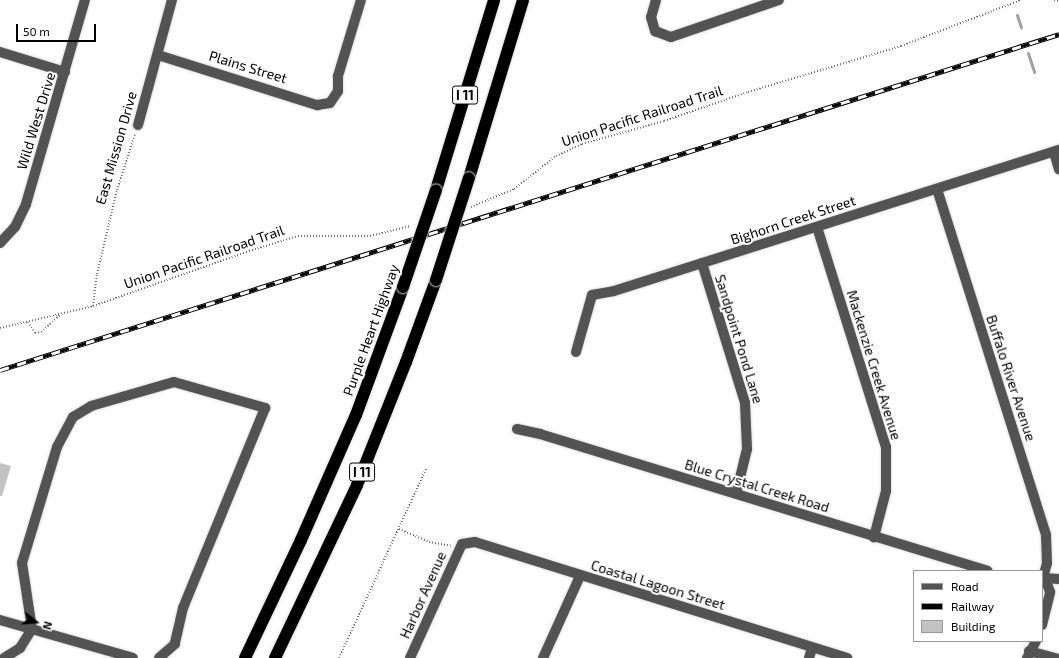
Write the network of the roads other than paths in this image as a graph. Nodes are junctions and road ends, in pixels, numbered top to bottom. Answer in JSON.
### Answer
{"nodes":[{"id":1,"x":84,"y":0,"type":"edge"},
{"id":2,"x":172,"y":0,"type":"edge"},
{"id":3,"x":361,"y":0,"type":"edge"},
{"id":4,"x":494,"y":0,"type":"edge"},
{"id":5,"x":523,"y":0,"type":"edge"},
{"id":6,"x":656,"y":0,"type":"edge"},
{"id":7,"x":780,"y":0,"type":"edge"},
{"id":8,"x":0,"y":52,"type":"edge"},
{"id":9,"x":158,"y":55,"type":"junction"},
{"id":10,"x":65,"y":72,"type":"junction"},
{"id":11,"x":138,"y":125,"type":"road end"},
{"id":12,"x":1056,"y":151,"type":"edge"},
{"id":13,"x":1059,"y":169,"type":"edge"},
{"id":14,"x":937,"y":189,"type":"junction"},
{"id":15,"x":817,"y":227,"type":"junction"},
{"id":16,"x":0,"y":243,"type":"edge"},
{"id":17,"x":702,"y":263,"type":"junction"},
{"id":18,"x":576,"y":352,"type":"dead end"},
{"id":19,"x":517,"y":429,"type":"dead end"},
{"id":20,"x":736,"y":494,"type":"junction"},
{"id":21,"x":874,"y":537,"type":"junction"},
{"id":22,"x":462,"y":544,"type":"joint"},
{"id":23,"x":985,"y":570,"type":"edge"},
{"id":24,"x":580,"y":576,"type":"junction"},
{"id":25,"x":1059,"y":579,"type":"edge"},
{"id":26,"x":1043,"y":580,"type":"edge"},
{"id":27,"x":0,"y":620,"type":"edge"},
{"id":28,"x":1043,"y":620,"type":"edge"},
{"id":29,"x":32,"y":629,"type":"junction"},
{"id":30,"x":1035,"y":642,"type":"edge"},
{"id":31,"x":812,"y":648,"type":"junction"},
{"id":32,"x":1028,"y":650,"type":"edge"},
{"id":33,"x":4,"y":658,"type":"edge"},
{"id":34,"x":133,"y":658,"type":"edge"},
{"id":35,"x":159,"y":658,"type":"edge"},
{"id":36,"x":245,"y":658,"type":"edge"},
{"id":37,"x":275,"y":658,"type":"edge"},
{"id":38,"x":410,"y":658,"type":"edge"},
{"id":39,"x":543,"y":658,"type":"edge"},
{"id":40,"x":809,"y":658,"type":"edge"},
{"id":41,"x":846,"y":658,"type":"edge"},
{"id":42,"x":1056,"y":658,"type":"edge"}],
"edges":[{"from":1,"to":10,"type":"street","name":"Wild West Drive"},
{"from":2,"to":9,"type":"street","name":"East Mission Drive"},
{"from":3,"to":9,"type":"street","name":"Plains Street"},
{"from":4,"to":36,"type":"highway","name":"Purple Heart Highway","number":"I 11","bridge":true},
{"from":5,"to":37,"type":"highway","number":"I 11","bridge":true},
{"from":6,"to":7,"type":"street"},
{"from":8,"to":10,"type":"street"},
{"from":9,"to":11,"type":"street","name":"East Mission Drive"},
{"from":10,"to":16,"type":"street","name":"Wild West Drive"},
{"from":12,"to":13,"type":"street"},
{"from":12,"to":14,"type":"street","name":"Bighorn Creek Street"},
{"from":14,"to":15,"type":"street","name":"Bighorn Creek Street"},
{"from":14,"to":26,"type":"street","name":"Buffalo River Avenue"},
{"from":15,"to":17,"type":"street","name":"Bighorn Creek Street"},
{"from":15,"to":21,"type":"street","name":"Mackenzie Creek Avenue"},
{"from":17,"to":18,"type":"street","name":"Bighorn Creek Street"},
{"from":17,"to":20,"type":"street","name":"Sandpoint Pond Lane"},
{"from":19,"to":20,"type":"street","name":"Blue Crystal Creek Road"},
{"from":20,"to":21,"type":"street","name":"Blue Crystal Creek Road"},
{"from":21,"to":23,"type":"street","name":"Blue Crystal Creek Road"},
{"from":22,"to":24,"type":"street","name":"Coastal Lagoon Street"},
{"from":22,"to":38,"type":"street","name":"Harbor Avenue"},
{"from":24,"to":31,"type":"street","name":"Coastal Lagoon Street"},
{"from":24,"to":39,"type":"street"},
{"from":25,"to":26,"type":"street"},
{"from":26,"to":28,"type":"street","name":"Buffalo River Avenue"},
{"from":27,"to":29,"type":"street"},
{"from":29,"to":33,"type":"street"},
{"from":29,"to":34,"type":"street"},
{"from":29,"to":35,"type":"street"},
{"from":30,"to":32,"type":"street"},
{"from":31,"to":40,"type":"street"},
{"from":31,"to":41,"type":"street","name":"Coastal Lagoon Street"},
{"from":32,"to":42,"type":"street"}]}
